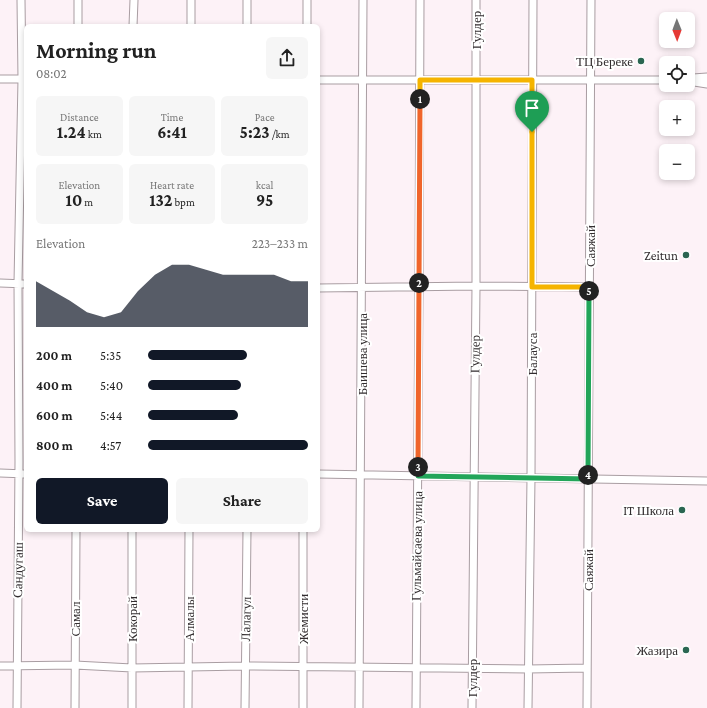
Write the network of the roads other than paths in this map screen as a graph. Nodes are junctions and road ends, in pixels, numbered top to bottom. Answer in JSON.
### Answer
{"nodes":[{"id":1,"x":21,"y":0,"type":"edge"},
{"id":2,"x":78,"y":0,"type":"edge"},
{"id":3,"x":134,"y":0,"type":"edge"},
{"id":4,"x":191,"y":0,"type":"edge"},
{"id":5,"x":247,"y":0,"type":"edge"},
{"id":6,"x":307,"y":0,"type":"edge"},
{"id":7,"x":363,"y":0,"type":"edge"},
{"id":8,"x":420,"y":0,"type":"edge"},
{"id":9,"x":476,"y":0,"type":"edge"},
{"id":10,"x":533,"y":0,"type":"edge"},
{"id":11,"x":591,"y":0,"type":"edge"},
{"id":12,"x":78,"y":24,"type":"edge"},
{"id":13,"x":133,"y":24,"type":"edge"},
{"id":14,"x":191,"y":24,"type":"edge"},
{"id":15,"x":247,"y":24,"type":"edge"},
{"id":16,"x":307,"y":24,"type":"edge"},
{"id":17,"x":707,"y":77,"type":"edge"},
{"id":18,"x":695,"y":78,"type":"edge"},
{"id":19,"x":0,"y":80,"type":"edge"},
{"id":20,"x":24,"y":80,"type":"edge"},
{"id":21,"x":320,"y":80,"type":"edge"},
{"id":22,"x":362,"y":80,"type":"junction"},
{"id":23,"x":420,"y":80,"type":"junction"},
{"id":24,"x":476,"y":80,"type":"junction"},
{"id":25,"x":532,"y":80,"type":"junction"},
{"id":26,"x":590,"y":80,"type":"junction"},
{"id":27,"x":659,"y":80,"type":"edge"},
{"id":28,"x":695,"y":81,"type":"edge"},
{"id":29,"x":707,"y":84,"type":"edge"},
{"id":30,"x":18,"y":283,"type":"junction"},
{"id":31,"x":0,"y":284,"type":"edge"},
{"id":32,"x":24,"y":284,"type":"edge"},
{"id":33,"x":476,"y":286,"type":"junction"},
{"id":34,"x":532,"y":287,"type":"junction"},
{"id":35,"x":589,"y":287,"type":"junction"},
{"id":36,"x":320,"y":288,"type":"edge"},
{"id":37,"x":362,"y":288,"type":"junction"},
{"id":38,"x":419,"y":288,"type":"junction"},
{"id":39,"x":0,"y":473,"type":"edge"},
{"id":40,"x":23,"y":474,"type":"edge"},
{"id":41,"x":320,"y":474,"type":"edge"},
{"id":42,"x":361,"y":474,"type":"junction"},
{"id":43,"x":418,"y":476,"type":"junction"},
{"id":44,"x":474,"y":476,"type":"junction"},
{"id":45,"x":531,"y":478,"type":"junction"},
{"id":46,"x":588,"y":479,"type":"junction"},
{"id":47,"x":707,"y":481,"type":"edge"},
{"id":48,"x":76,"y":532,"type":"edge"},
{"id":49,"x":132,"y":532,"type":"edge"},
{"id":50,"x":189,"y":532,"type":"edge"},
{"id":51,"x":247,"y":532,"type":"edge"},
{"id":52,"x":303,"y":532,"type":"edge"},
{"id":53,"x":75,"y":665,"type":"junction"},
{"id":54,"x":0,"y":666,"type":"edge"},
{"id":55,"x":17,"y":666,"type":"junction"},
{"id":56,"x":245,"y":666,"type":"junction"},
{"id":57,"x":303,"y":666,"type":"junction"},
{"id":58,"x":360,"y":666,"type":"junction"},
{"id":59,"x":189,"y":667,"type":"junction"},
{"id":60,"x":132,"y":668,"type":"junction"},
{"id":61,"x":416,"y":668,"type":"junction"},
{"id":62,"x":472,"y":668,"type":"junction"},
{"id":63,"x":588,"y":668,"type":"junction"},
{"id":64,"x":528,"y":669,"type":"junction"},
{"id":65,"x":17,"y":708,"type":"edge"},
{"id":66,"x":75,"y":708,"type":"edge"},
{"id":67,"x":132,"y":708,"type":"edge"},
{"id":68,"x":188,"y":708,"type":"edge"},
{"id":69,"x":245,"y":708,"type":"edge"},
{"id":70,"x":303,"y":708,"type":"edge"},
{"id":71,"x":359,"y":708,"type":"edge"},
{"id":72,"x":416,"y":708,"type":"edge"},
{"id":73,"x":472,"y":708,"type":"edge"},
{"id":74,"x":528,"y":708,"type":"edge"},
{"id":75,"x":587,"y":708,"type":"edge"}],
"edges":[{"from":1,"to":20,"type":"street","name":"Сандугаш"},
{"from":2,"to":12,"type":"street"},
{"from":3,"to":13,"type":"street"},
{"from":4,"to":14,"type":"street"},
{"from":5,"to":15,"type":"street"},
{"from":6,"to":16,"type":"street"},
{"from":7,"to":22,"type":"street","name":"Баишева улица"},
{"from":8,"to":23,"type":"street","name":"Гульмайсаева улица"},
{"from":9,"to":24,"type":"street","name":"Гулдер"},
{"from":10,"to":25,"type":"street","name":"Балауса"},
{"from":11,"to":26,"type":"street","name":"Саяжай"},
{"from":17,"to":18,"type":"street"},
{"from":19,"to":20,"type":"street"},
{"from":20,"to":30,"type":"street","name":"Сандугаш"},
{"from":21,"to":22,"type":"street"},
{"from":22,"to":23,"type":"street"},
{"from":22,"to":37,"type":"street","name":"Баишева улица"},
{"from":23,"to":24,"type":"street"},
{"from":23,"to":38,"type":"street","name":"Гульмайсаева улица"},
{"from":24,"to":25,"type":"street"},
{"from":24,"to":33,"type":"street","name":"Гулдер"},
{"from":25,"to":26,"type":"street"},
{"from":25,"to":34,"type":"street","name":"Балауса"},
{"from":26,"to":27,"type":"street"},
{"from":26,"to":35,"type":"street","name":"Саяжай"},
{"from":28,"to":29,"type":"street"},
{"from":30,"to":31,"type":"street"},
{"from":30,"to":32,"type":"street"},
{"from":30,"to":40,"type":"street","name":"Сандугаш"},
{"from":33,"to":34,"type":"street"},
{"from":33,"to":38,"type":"street"},
{"from":33,"to":44,"type":"street","name":"Гулдер"},
{"from":34,"to":35,"type":"street"},
{"from":34,"to":45,"type":"street","name":"Балауса"},
{"from":35,"to":46,"type":"street","name":"Саяжай"},
{"from":36,"to":37,"type":"street"},
{"from":37,"to":38,"type":"street"},
{"from":37,"to":42,"type":"street","name":"Баишева улица"},
{"from":38,"to":43,"type":"street","name":"Гульмайсаева улица"},
{"from":39,"to":40,"type":"street"},
{"from":40,"to":55,"type":"street","name":"Сандугаш"},
{"from":41,"to":42,"type":"street"},
{"from":42,"to":43,"type":"street"},
{"from":42,"to":58,"type":"street","name":"Баишева улица"},
{"from":43,"to":44,"type":"street"},
{"from":43,"to":61,"type":"street","name":"Гульмайсаева улица"},
{"from":44,"to":45,"type":"street"},
{"from":44,"to":62,"type":"street","name":"Гулдер"},
{"from":45,"to":46,"type":"street"},
{"from":45,"to":64,"type":"street","name":"Балауса"},
{"from":46,"to":47,"type":"street"},
{"from":46,"to":63,"type":"street","name":"Саяжай"},
{"from":48,"to":53,"type":"street","name":"Самал"},
{"from":49,"to":60,"type":"street","name":"Кокорай"},
{"from":50,"to":59,"type":"street","name":"Алмалы"},
{"from":51,"to":56,"type":"street","name":"Лалагул"},
{"from":52,"to":57,"type":"street","name":"Жемисти"},
{"from":53,"to":55,"type":"street"},
{"from":53,"to":60,"type":"street"},
{"from":53,"to":66,"type":"street","name":"Самал"},
{"from":54,"to":55,"type":"street"},
{"from":55,"to":65,"type":"street","name":"Сандугаш"},
{"from":56,"to":57,"type":"street"},
{"from":56,"to":59,"type":"street"},
{"from":56,"to":69,"type":"street","name":"Лалагул"},
{"from":57,"to":58,"type":"street"},
{"from":57,"to":70,"type":"street","name":"Жемисти"},
{"from":58,"to":61,"type":"street"},
{"from":58,"to":71,"type":"street","name":"Баишева улица"},
{"from":59,"to":60,"type":"street"},
{"from":59,"to":68,"type":"street","name":"Алмалы"},
{"from":60,"to":67,"type":"street","name":"Кокорай"},
{"from":61,"to":62,"type":"street"},
{"from":61,"to":72,"type":"street","name":"Гульмайсаева улица"},
{"from":62,"to":64,"type":"street"},
{"from":62,"to":73,"type":"street","name":"Гулдер"},
{"from":63,"to":64,"type":"street"},
{"from":63,"to":75,"type":"street","name":"Саяжай"},
{"from":64,"to":74,"type":"street","name":"Балауса"}]}
